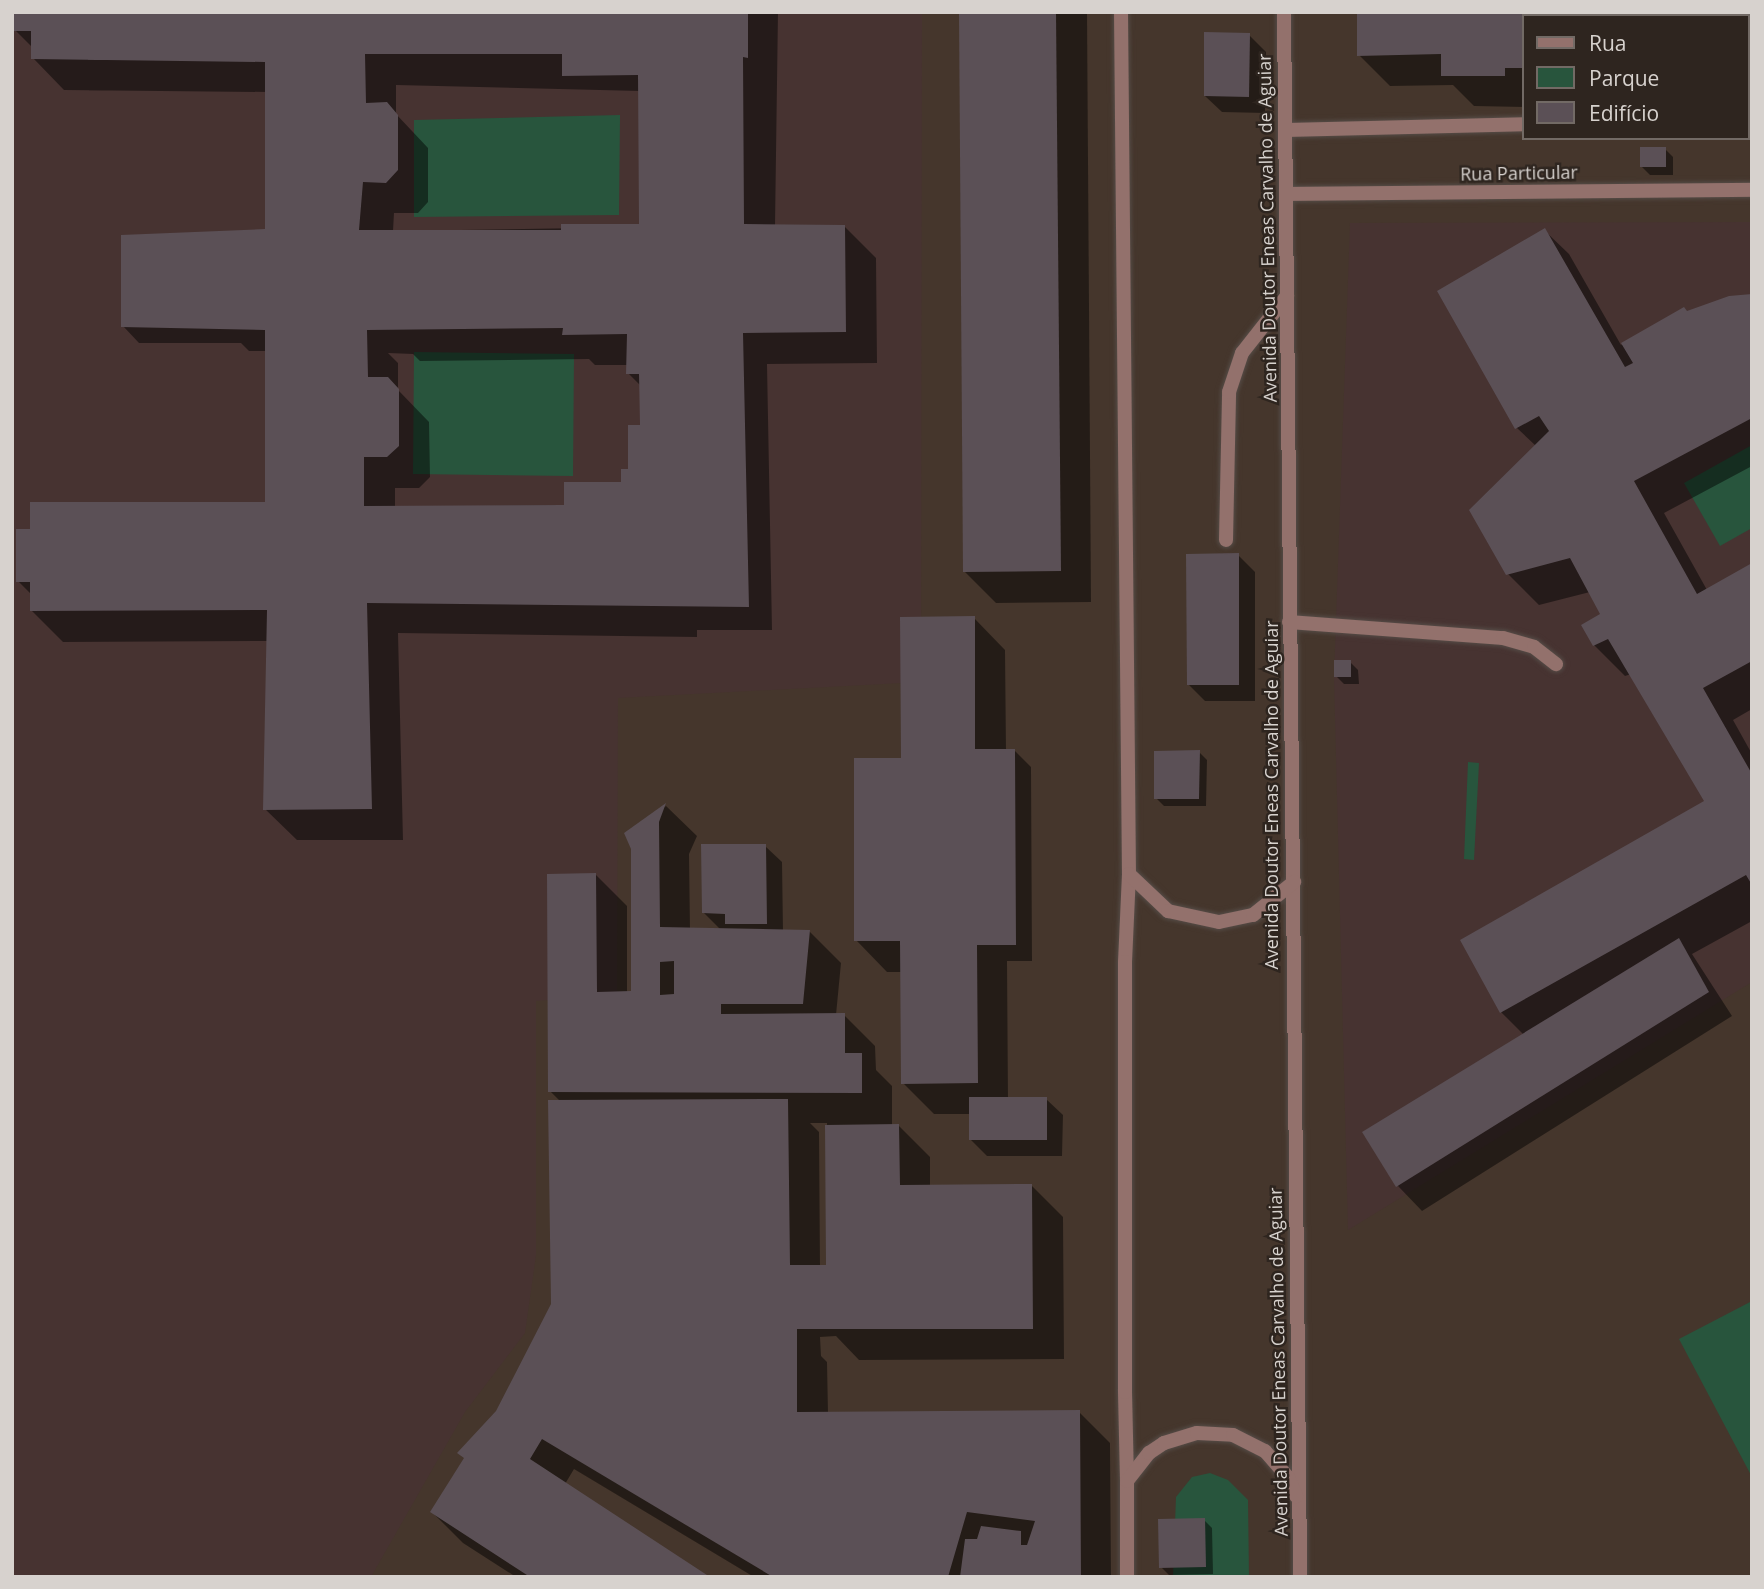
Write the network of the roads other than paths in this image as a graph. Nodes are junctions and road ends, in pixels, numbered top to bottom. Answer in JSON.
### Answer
{"nodes":[{"id":1,"x":1121,"y":12,"type":"edge"},
{"id":2,"x":1284,"y":12,"type":"edge"},
{"id":3,"x":1522,"y":124,"type":"edge"},
{"id":4,"x":1286,"y":130,"type":"junction"},
{"id":5,"x":1752,"y":190,"type":"edge"},
{"id":6,"x":1286,"y":194,"type":"junction"},
{"id":7,"x":1287,"y":296,"type":"junction"},
{"id":8,"x":1226,"y":540,"type":"dead end"},
{"id":9,"x":1290,"y":622,"type":"junction"},
{"id":10,"x":1556,"y":664,"type":"dead end"},
{"id":11,"x":1129,"y":874,"type":"junction"},
{"id":12,"x":1294,"y":882,"type":"junction"},
{"id":13,"x":1127,"y":1481,"type":"junction"},
{"id":14,"x":1300,"y":1511,"type":"junction"},
{"id":15,"x":1127,"y":1577,"type":"edge"},
{"id":16,"x":1300,"y":1577,"type":"edge"}],
"edges":[{"from":1,"to":11,"type":"street"},
{"from":2,"to":4,"type":"street","name":"Avenida Doutor Eneas Carvalho de Aguiar"},
{"from":3,"to":4,"type":"street"},
{"from":4,"to":6,"type":"street","name":"Avenida Doutor Eneas Carvalho de Aguiar"},
{"from":5,"to":6,"type":"street","name":"Rua Particular"},
{"from":6,"to":7,"type":"street","name":"Avenida Doutor Eneas Carvalho de Aguiar"},
{"from":7,"to":8,"type":"street"},
{"from":7,"to":9,"type":"street","name":"Avenida Doutor Eneas Carvalho de Aguiar"},
{"from":9,"to":10,"type":"street"},
{"from":9,"to":12,"type":"street","name":"Avenida Doutor Eneas Carvalho de Aguiar"},
{"from":11,"to":12,"type":"street"},
{"from":11,"to":13,"type":"street"},
{"from":12,"to":14,"type":"street","name":"Avenida Doutor Eneas Carvalho de Aguiar"},
{"from":13,"to":14,"type":"street"},
{"from":13,"to":15,"type":"street"},
{"from":14,"to":16,"type":"street","name":"Avenida Doutor Eneas Carvalho de Aguiar"}]}
